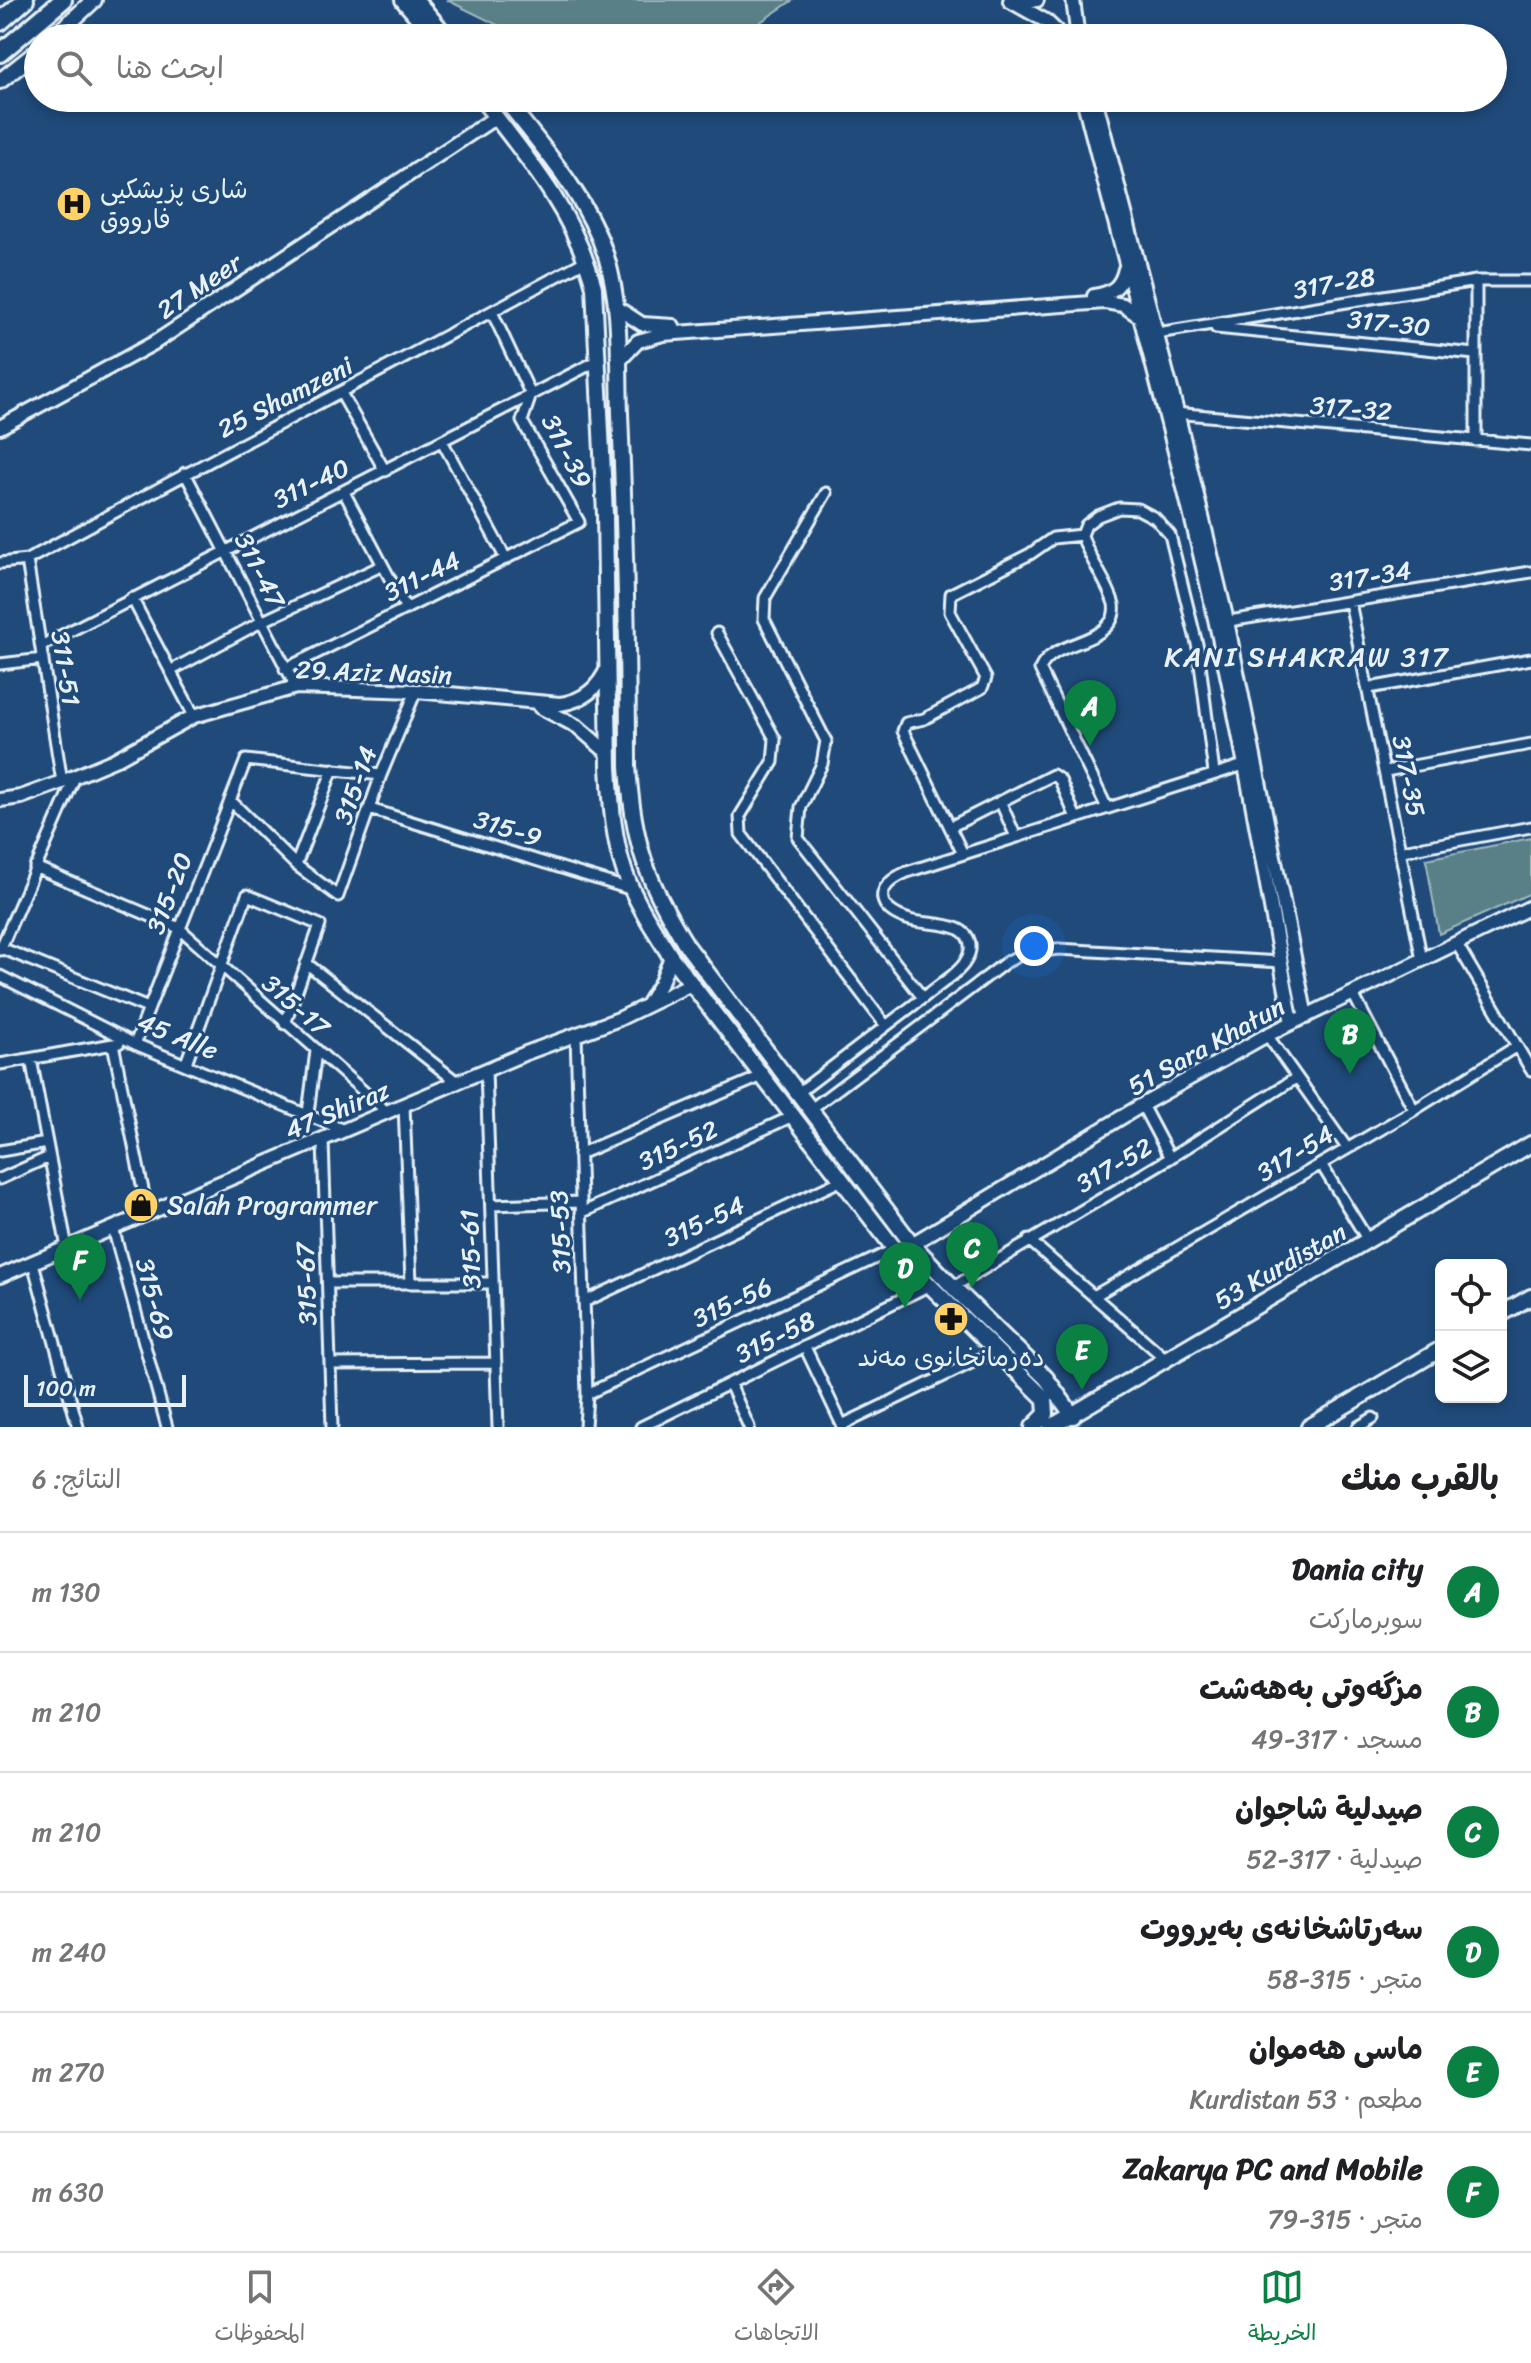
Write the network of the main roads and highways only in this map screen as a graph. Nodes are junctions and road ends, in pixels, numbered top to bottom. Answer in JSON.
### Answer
{"nodes":[{"id":1,"x":25,"y":0,"type":"edge"},
{"id":2,"x":63,"y":0,"type":"edge"},
{"id":3,"x":94,"y":0,"type":"edge"},
{"id":4,"x":403,"y":0,"type":"edge"},
{"id":5,"x":416,"y":0,"type":"edge"},
{"id":6,"x":429,"y":0,"type":"edge"},
{"id":7,"x":0,"y":22,"type":"edge"},
{"id":8,"x":34,"y":24,"type":"edge"},
{"id":9,"x":68,"y":24,"type":"edge"},
{"id":10,"x":423,"y":24,"type":"edge"},
{"id":11,"x":436,"y":24,"type":"edge"},
{"id":12,"x":448,"y":24,"type":"edge"},
{"id":13,"x":24,"y":33,"type":"edge"},
{"id":14,"x":0,"y":53,"type":"edge"},
{"id":15,"x":24,"y":62,"type":"edge"},
{"id":16,"x":0,"y":81,"type":"edge"},
{"id":17,"x":492,"y":112,"type":"edge"},
{"id":18,"x":504,"y":112,"type":"edge"},
{"id":19,"x":515,"y":112,"type":"edge"},
{"id":20,"x":553,"y":194,"type":"junction"},
{"id":21,"x":605,"y":515,"type":"junction"},
{"id":22,"x":624,"y":515,"type":"junction"},
{"id":23,"x":745,"y":1022,"type":"junction"},
{"id":24,"x":730,"y":1034,"type":"junction"},
{"id":25,"x":1531,"y":1144,"type":"edge"},
{"id":26,"x":1531,"y":1297,"type":"edge"},
{"id":27,"x":1507,"y":1311,"type":"edge"},
{"id":28,"x":1435,"y":1353,"type":"edge"},
{"id":29,"x":1046,"y":1378,"type":"junction"},
{"id":30,"x":1033,"y":1387,"type":"junction"},
{"id":31,"x":1073,"y":1416,"type":"junction"},
{"id":32,"x":1033,"y":1427,"type":"edge"},
{"id":33,"x":1051,"y":1427,"type":"edge"},
{"id":34,"x":1309,"y":1427,"type":"edge"}],
"edges":[{"from":1,"to":7,"type":"highway"},
{"from":2,"to":8,"type":"highway"},
{"from":3,"to":9,"type":"main road"},
{"from":4,"to":10,"type":"main road"},
{"from":5,"to":11,"type":"main road"},
{"from":6,"to":12,"type":"main road"},
{"from":13,"to":14,"type":"highway"},
{"from":15,"to":16,"type":"main road"},
{"from":17,"to":20,"type":"main road"},
{"from":18,"to":20,"type":"main road"},
{"from":19,"to":22,"type":"main road"},
{"from":20,"to":21,"type":"main road"},
{"from":21,"to":22,"type":"main road"},
{"from":21,"to":24,"type":"main road"},
{"from":22,"to":23,"type":"main road"},
{"from":23,"to":24,"type":"main road"},
{"from":23,"to":29,"type":"main road"},
{"from":24,"to":30,"type":"main road"},
{"from":25,"to":31,"type":"main road","name":"53 Kurdistan"},
{"from":26,"to":27,"type":"main road"},
{"from":28,"to":34,"type":"main road"},
{"from":29,"to":30,"type":"main road"},
{"from":29,"to":31,"type":"main road"},
{"from":30,"to":32,"type":"main road"},
{"from":31,"to":33,"type":"main road","name":"53 Kurdistan"}]}
